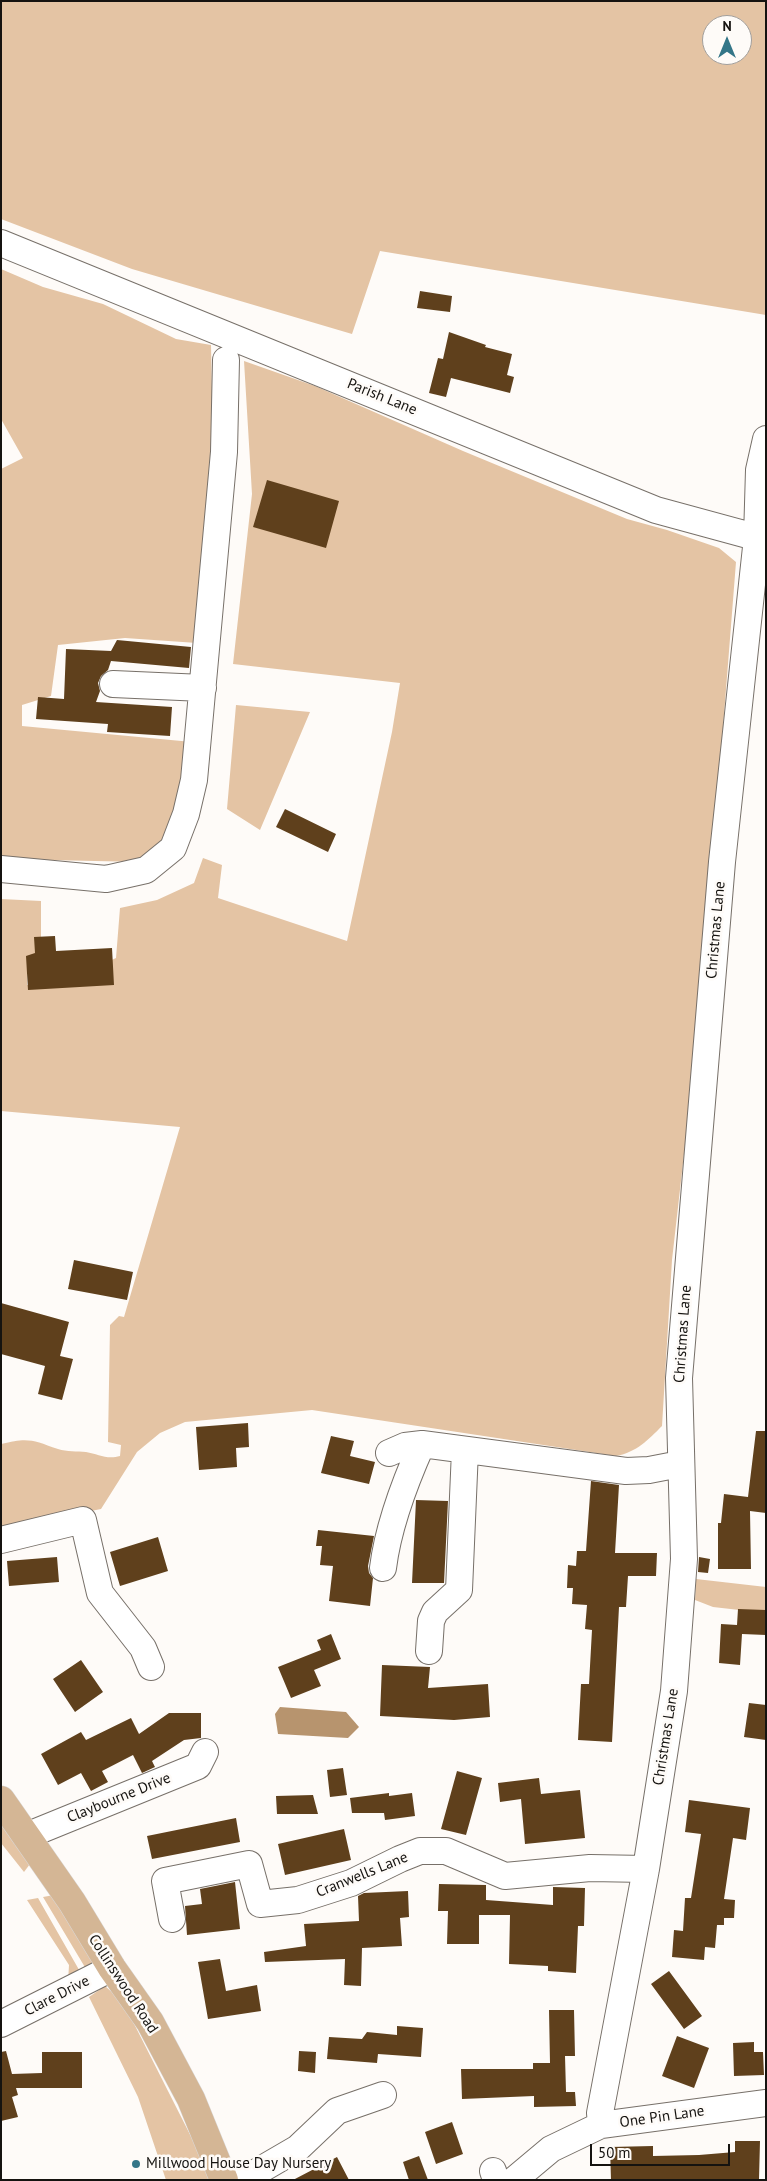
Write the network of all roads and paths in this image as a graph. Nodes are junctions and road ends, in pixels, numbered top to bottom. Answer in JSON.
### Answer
{"nodes":[{"id":1,"x":1,"y":243,"type":"edge"},
{"id":2,"x":226,"y":360,"type":"dead end"},
{"id":3,"x":766,"y":440,"type":"edge"},
{"id":4,"x":761,"y":539,"type":"edge"},
{"id":5,"x":113,"y":684,"type":"dead end"},
{"id":6,"x":203,"y":688,"type":"junction"},
{"id":7,"x":1,"y":870,"type":"edge"},
{"id":8,"x":422,"y":1444,"type":"junction"},
{"id":9,"x":465,"y":1450,"type":"junction"},
{"id":10,"x":389,"y":1453,"type":"dead end"},
{"id":11,"x":680,"y":1464,"type":"junction"},
{"id":12,"x":1,"y":1540,"type":"edge"},
{"id":13,"x":383,"y":1568,"type":"dead end"},
{"id":14,"x":429,"y":1652,"type":"dead end"},
{"id":15,"x":151,"y":1667,"type":"dead end"},
{"id":16,"x":205,"y":1752,"type":"dead end"},
{"id":17,"x":1,"y":1800,"type":"edge"},
{"id":18,"x":26,"y":1836,"type":"junction"},
{"id":19,"x":646,"y":1869,"type":"junction"},
{"id":20,"x":172,"y":1919,"type":"dead end"},
{"id":21,"x":112,"y":1968,"type":"junction"},
{"id":22,"x":1,"y":2024,"type":"edge"},
{"id":23,"x":382,"y":2095,"type":"dead end"},
{"id":24,"x":766,"y":2103,"type":"edge"},
{"id":25,"x":601,"y":2125,"type":"junction"},
{"id":26,"x":501,"y":2177,"type":"edge"},
{"id":27,"x":224,"y":2180,"type":"edge"},
{"id":28,"x":244,"y":2180,"type":"edge"}],
"edges":[{"from":1,"to":4,"type":"street","name":"Parish Lane"},
{"from":2,"to":6,"type":"street"},
{"from":3,"to":4,"type":"street","name":"Christmas Lane"},
{"from":4,"to":11,"type":"street","name":"Christmas Lane"},
{"from":5,"to":6,"type":"street"},
{"from":6,"to":7,"type":"street"},
{"from":8,"to":9,"type":"street"},
{"from":8,"to":10,"type":"street"},
{"from":8,"to":13,"type":"street"},
{"from":9,"to":11,"type":"street"},
{"from":9,"to":14,"type":"street"},
{"from":11,"to":19,"type":"street","name":"Christmas Lane"},
{"from":12,"to":15,"type":"street"},
{"from":16,"to":18,"type":"street","name":"Claybourne Drive"},
{"from":17,"to":18,"type":"main road","name":"Collinswood Road"},
{"from":18,"to":21,"type":"main road","name":"Collinswood Road"},
{"from":19,"to":20,"type":"street","name":"Cranwells Lane"},
{"from":19,"to":25,"type":"street","name":"Christmas Lane"},
{"from":21,"to":22,"type":"street","name":"Clare Drive"},
{"from":21,"to":27,"type":"main road","name":"Collinswood Road"},
{"from":23,"to":28,"type":"street"},
{"from":24,"to":25,"type":"street","name":"One Pin Lane"},
{"from":25,"to":26,"type":"street","name":"One Pin Lane"}]}
